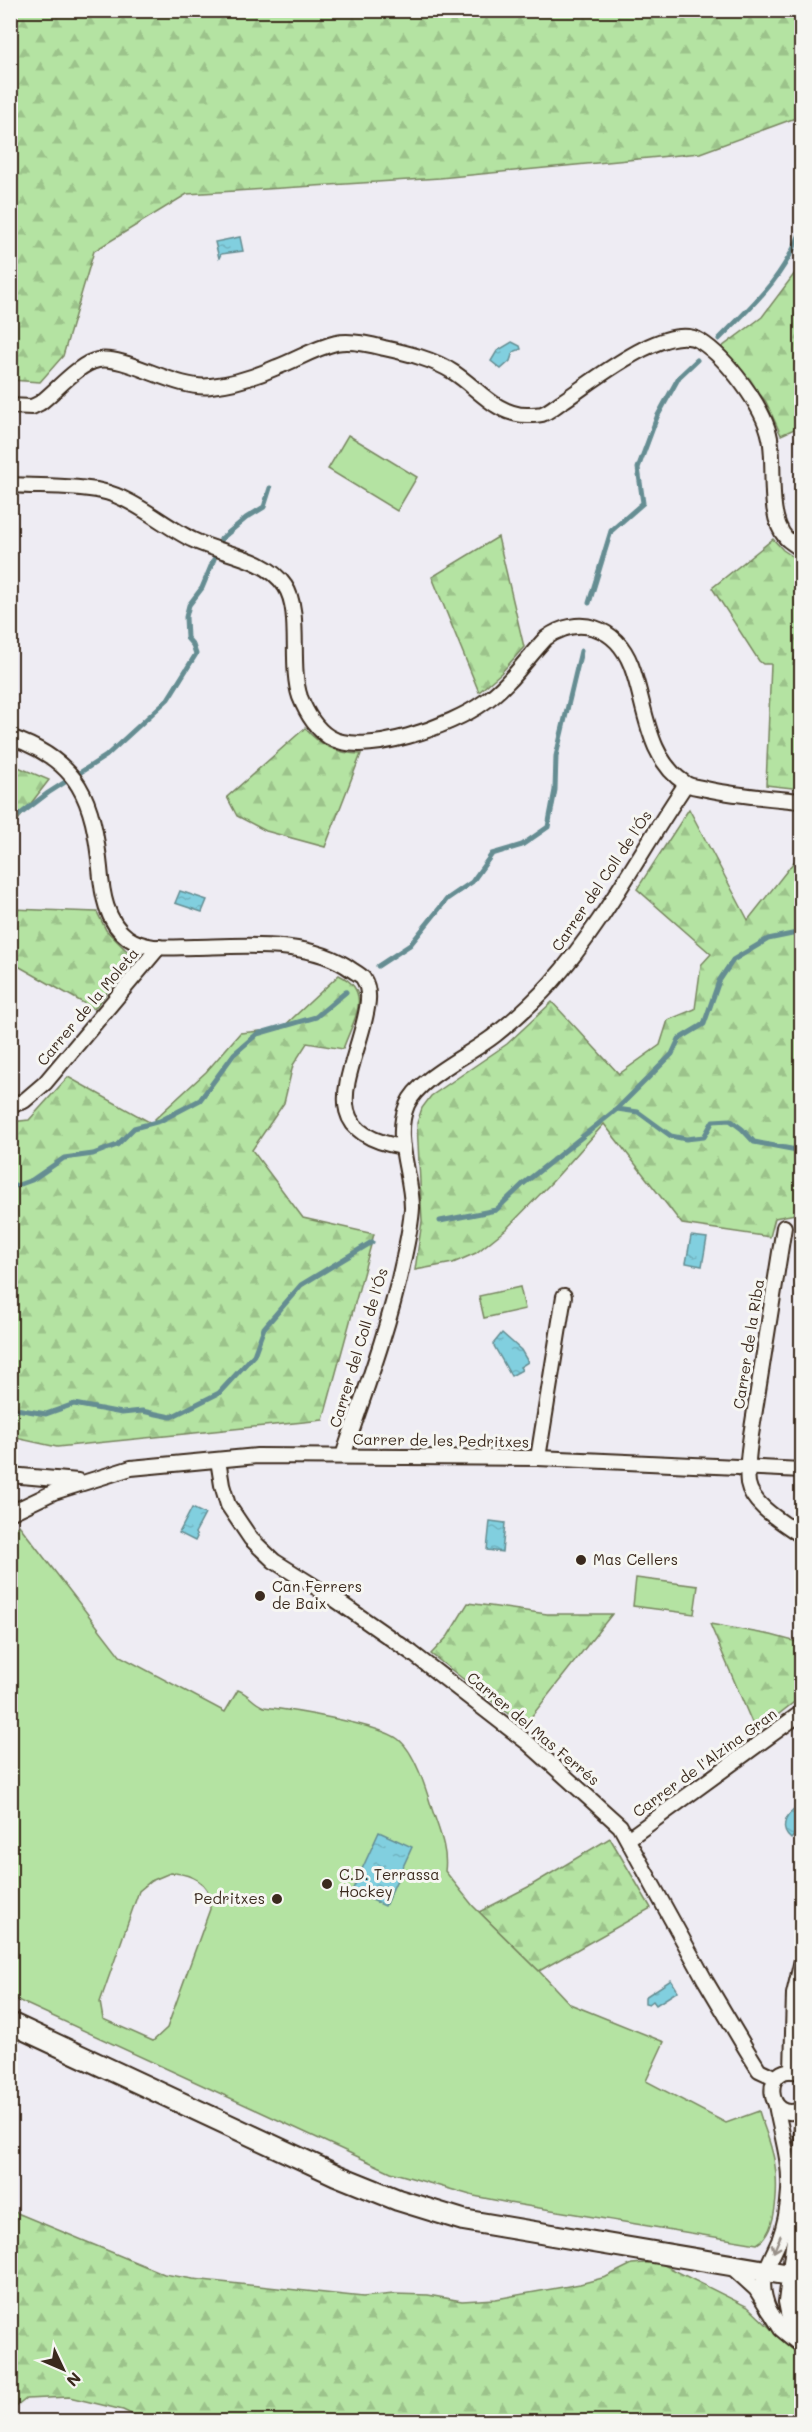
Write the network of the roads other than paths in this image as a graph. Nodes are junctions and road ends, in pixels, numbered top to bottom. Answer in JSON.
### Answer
{"nodes":[{"id":1,"x":10,"y":406,"type":"edge"},
{"id":2,"x":10,"y":485,"type":"edge"},
{"id":3,"x":801,"y":550,"type":"edge"},
{"id":4,"x":10,"y":737,"type":"edge"},
{"id":5,"x":686,"y":784,"type":"junction"},
{"id":6,"x":801,"y":801,"type":"edge"},
{"id":7,"x":159,"y":947,"type":"junction"},
{"id":8,"x":10,"y":1105,"type":"edge"},
{"id":9,"x":403,"y":1147,"type":"junction"},
{"id":10,"x":784,"y":1227,"type":"dead end"},
{"id":11,"x":564,"y":1296,"type":"dead end"},
{"id":12,"x":343,"y":1456,"type":"junction"},
{"id":13,"x":538,"y":1458,"type":"junction"},
{"id":14,"x":218,"y":1460,"type":"junction"},
{"id":15,"x":747,"y":1467,"type":"junction"},
{"id":16,"x":801,"y":1470,"type":"edge"},
{"id":17,"x":10,"y":1475,"type":"edge"},
{"id":18,"x":83,"y":1482,"type":"junction"},
{"id":19,"x":10,"y":1513,"type":"edge"},
{"id":20,"x":801,"y":1536,"type":"edge"},
{"id":21,"x":801,"y":1713,"type":"edge"},
{"id":22,"x":628,"y":1839,"type":"junction"},
{"id":23,"x":801,"y":1960,"type":"edge"},
{"id":24,"x":10,"y":2023,"type":"edge"},
{"id":25,"x":797,"y":2072,"type":"edge"},
{"id":26,"x":776,"y":2078,"type":"junction"},
{"id":27,"x":776,"y":2105,"type":"junction"},
{"id":28,"x":801,"y":2109,"type":"edge"},
{"id":29,"x":801,"y":2127,"type":"edge"},
{"id":30,"x":797,"y":2191,"type":"edge"},
{"id":31,"x":726,"y":2264,"type":"junction"},
{"id":32,"x":764,"y":2271,"type":"junction"},
{"id":33,"x":796,"y":2276,"type":"edge"},
{"id":34,"x":801,"y":2294,"type":"edge"},
{"id":35,"x":769,"y":2310,"type":"junction"},
{"id":36,"x":788,"y":2313,"type":"junction"},
{"id":37,"x":801,"y":2345,"type":"edge"}],
"edges":[{"from":1,"to":3,"type":"street"},
{"from":2,"to":5,"type":"street"},
{"from":4,"to":7,"type":"street"},
{"from":5,"to":6,"type":"street"},
{"from":5,"to":9,"type":"street","name":"Carrer del Coll de l'Ós"},
{"from":7,"to":8,"type":"street","name":"Carrer de la Moleta"},
{"from":7,"to":9,"type":"street"},
{"from":9,"to":12,"type":"street","name":"Carrer del Coll de l'Ós"},
{"from":10,"to":15,"type":"street","name":"Carrer de la Riba"},
{"from":11,"to":13,"type":"street"},
{"from":12,"to":13,"type":"street","name":"Carrer de les Pedritxes"},
{"from":12,"to":14,"type":"street","name":"Carrer de les Pedritxes"},
{"from":13,"to":15,"type":"street","name":"Carrer de les Pedritxes"},
{"from":14,"to":18,"type":"street","name":"Carrer de les Pedritxes"},
{"from":14,"to":22,"type":"street","name":"Carrer del Mas Ferrés"},
{"from":15,"to":16,"type":"street","name":"Carrer de les Pedritxes"},
{"from":15,"to":20,"type":"street"},
{"from":17,"to":18,"type":"street","name":"Carrer de les Pedritxes"},
{"from":18,"to":19,"type":"street","name":"Carrer de les Pedritxes"},
{"from":21,"to":22,"type":"street","name":"Carrer de l'Alzina Gran"},
{"from":22,"to":26,"type":"street","name":"Carrer del Mas Ferrés"},
{"from":23,"to":25,"type":"street"},
{"from":24,"to":31,"type":"street"},
{"from":25,"to":26,"type":"street"},
{"from":26,"to":27,"type":"street"},
{"from":27,"to":28,"type":"street"},
{"from":27,"to":30,"type":"street"},
{"from":29,"to":30,"type":"street"},
{"from":30,"to":32,"type":"street","one_way":true},
{"from":30,"to":33,"type":"street"},
{"from":31,"to":32,"type":"street"},
{"from":31,"to":35,"type":"street"},
{"from":32,"to":33,"type":"street"},
{"from":32,"to":35,"type":"street"},
{"from":33,"to":36,"type":"street"},
{"from":34,"to":36,"type":"street"},
{"from":35,"to":37,"type":"street"},
{"from":36,"to":37,"type":"street"}]}
